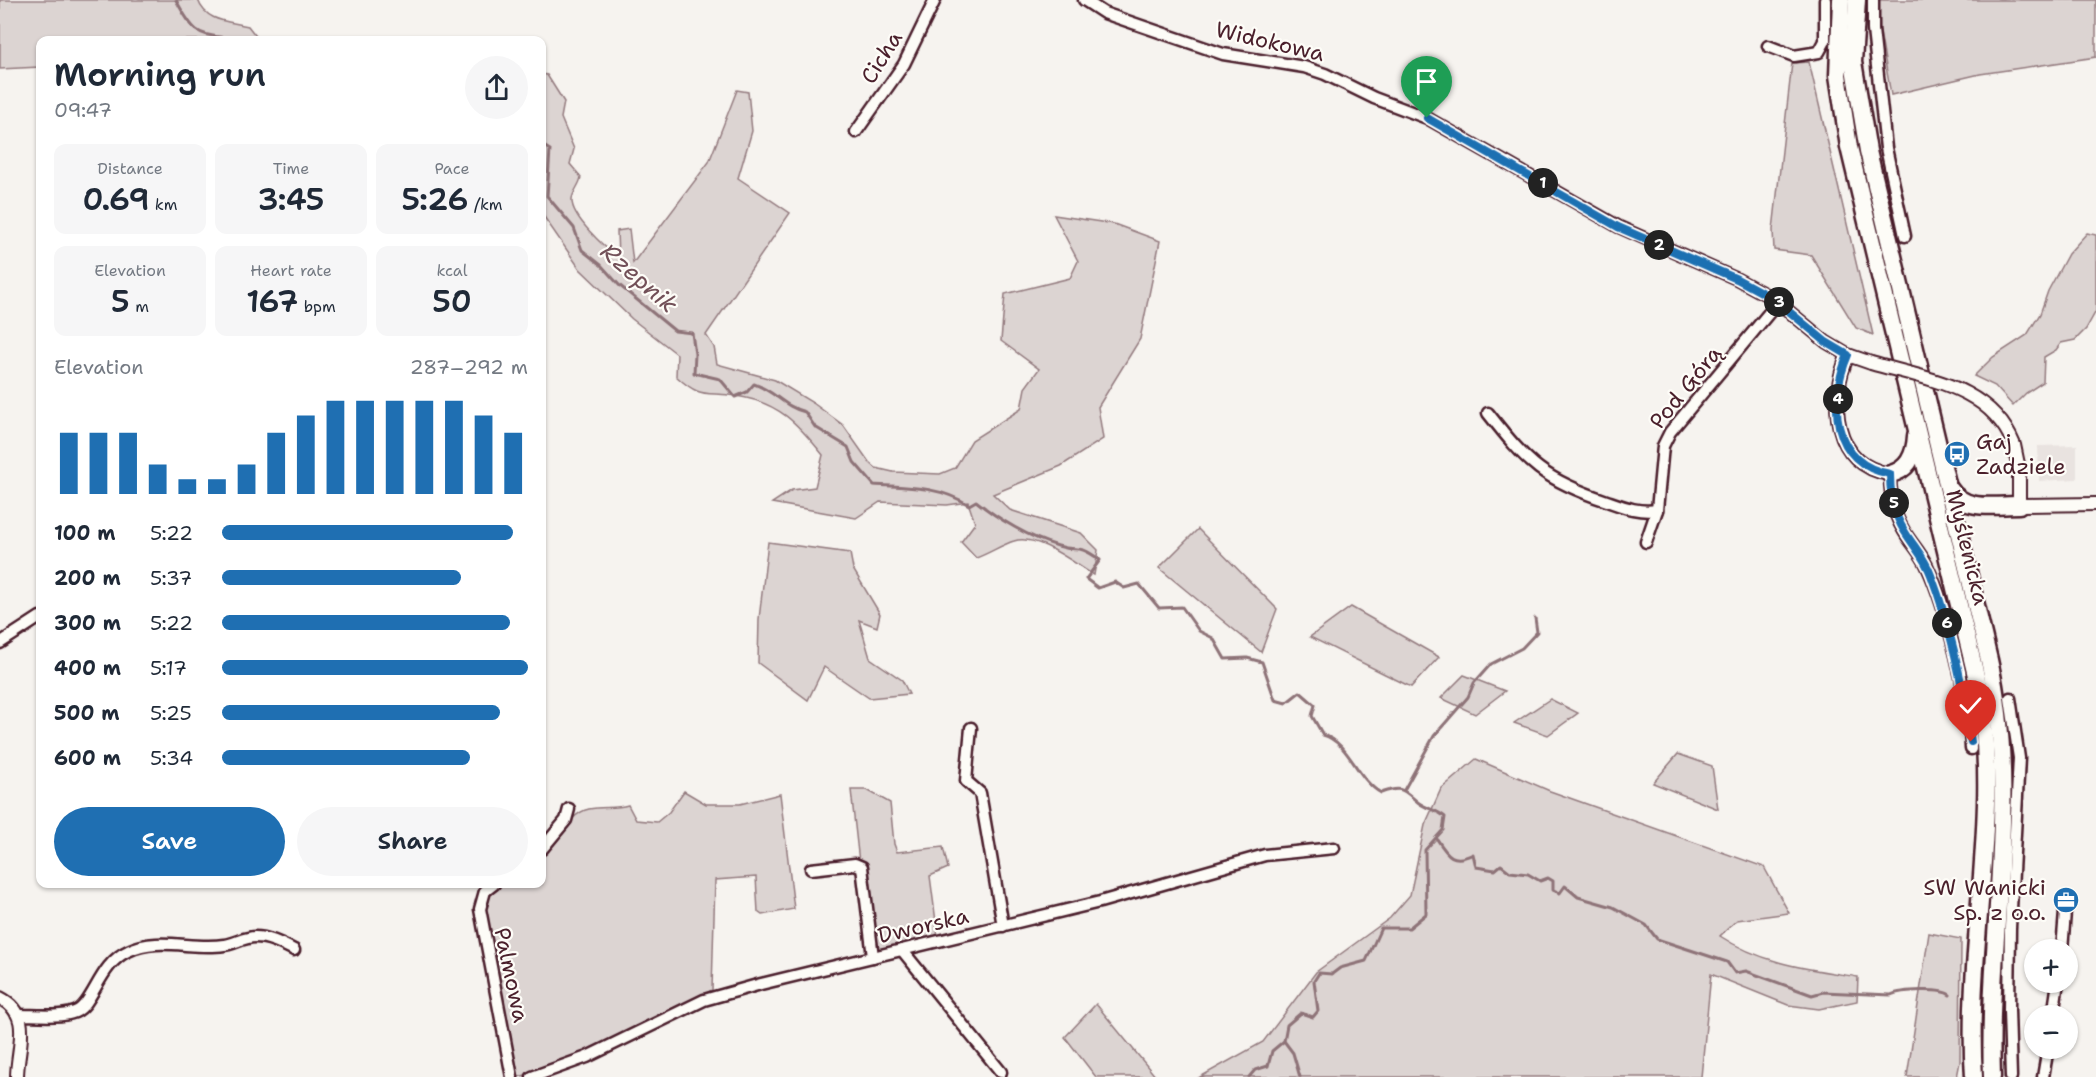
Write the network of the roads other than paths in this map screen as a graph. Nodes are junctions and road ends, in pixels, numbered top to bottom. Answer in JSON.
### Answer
{"nodes":[{"id":1,"x":935,"y":0,"type":"edge"},
{"id":2,"x":1084,"y":0,"type":"edge"},
{"id":3,"x":1825,"y":0,"type":"edge"},
{"id":4,"x":1841,"y":0,"type":"edge"},
{"id":5,"x":1857,"y":0,"type":"edge"},
{"id":6,"x":1873,"y":0,"type":"edge"},
{"id":7,"x":1768,"y":46,"type":"dead end"},
{"id":8,"x":856,"y":132,"type":"dead end"},
{"id":9,"x":1905,"y":236,"type":"dead end"},
{"id":10,"x":1779,"y":302,"type":"junction"},
{"id":11,"x":1848,"y":355,"type":"junction"},
{"id":12,"x":1488,"y":413,"type":"dead end"},
{"id":13,"x":1916,"y":426,"type":"junction"},
{"id":14,"x":1890,"y":474,"type":"junction"},
{"id":15,"x":1939,"y":487,"type":"junction"},
{"id":16,"x":2096,"y":504,"type":"edge"},
{"id":17,"x":2019,"y":505,"type":"junction"},
{"id":18,"x":1983,"y":506,"type":"junction"},
{"id":19,"x":1657,"y":510,"type":"junction"},
{"id":20,"x":1646,"y":542,"type":"dead end"},
{"id":21,"x":1962,"y":546,"type":"junction"},
{"id":22,"x":36,"y":620,"type":"edge"},
{"id":23,"x":0,"y":643,"type":"edge"},
{"id":24,"x":2010,"y":698,"type":"dead end"},
{"id":25,"x":971,"y":728,"type":"dead end"},
{"id":26,"x":1971,"y":749,"type":"dead end"},
{"id":27,"x":569,"y":809,"type":"dead end"},
{"id":28,"x":546,"y":844,"type":"edge"},
{"id":29,"x":1334,"y":848,"type":"dead end"},
{"id":30,"x":811,"y":870,"type":"dead end"},
{"id":31,"x":489,"y":888,"type":"edge"},
{"id":32,"x":2066,"y":912,"type":"dead end"},
{"id":33,"x":1003,"y":926,"type":"junction"},
{"id":34,"x":2063,"y":939,"type":"edge"},
{"id":35,"x":294,"y":950,"type":"dead end"},
{"id":36,"x":902,"y":950,"type":"junction"},
{"id":37,"x":873,"y":957,"type":"junction"},
{"id":38,"x":0,"y":998,"type":"edge"},
{"id":39,"x":20,"y":1015,"type":"junction"},
{"id":40,"x":2046,"y":1059,"type":"edge"},
{"id":41,"x":1001,"y":1072,"type":"dead end"},
{"id":42,"x":1972,"y":1074,"type":"edge"},
{"id":43,"x":17,"y":1077,"type":"edge"},
{"id":44,"x":512,"y":1077,"type":"edge"},
{"id":45,"x":532,"y":1077,"type":"edge"},
{"id":46,"x":1992,"y":1077,"type":"edge"},
{"id":47,"x":2011,"y":1077,"type":"edge"},
{"id":48,"x":2043,"y":1077,"type":"edge"}],
"edges":[{"from":1,"to":8,"type":"street","name":"Cicha"},
{"from":2,"to":10,"type":"street","name":"Widokowa"},
{"from":3,"to":7,"type":"street"},
{"from":4,"to":13,"type":"highway","name":"Myślenicka"},
{"from":5,"to":15,"type":"highway","name":"Myślenicka"},
{"from":6,"to":9,"type":"street"},
{"from":10,"to":11,"type":"street","name":"Widokowa"},
{"from":10,"to":19,"type":"street","name":"Pod Górą"},
{"from":11,"to":14,"type":"street"},
{"from":11,"to":17,"type":"street","bridge":true},
{"from":12,"to":19,"type":"street"},
{"from":13,"to":14,"type":"highway"},
{"from":13,"to":15,"type":"highway","name":"Myślenicka"},
{"from":14,"to":15,"type":"highway"},
{"from":14,"to":26,"type":"street","name":"Myślenicka"},
{"from":15,"to":18,"type":"highway"},
{"from":15,"to":21,"type":"highway","name":"Myślenicka"},
{"from":15,"to":42,"type":"highway","name":"Myślenicka"},
{"from":16,"to":17,"type":"street"},
{"from":17,"to":18,"type":"highway"},
{"from":18,"to":21,"type":"highway"},
{"from":19,"to":20,"type":"street","name":"Pod Górą"},
{"from":21,"to":46,"type":"highway","name":"Myślenicka"},
{"from":22,"to":23,"type":"street"},
{"from":24,"to":47,"type":"street"},
{"from":25,"to":33,"type":"street"},
{"from":27,"to":28,"type":"street"},
{"from":29,"to":33,"type":"street","name":"Dworska"},
{"from":30,"to":37,"type":"street"},
{"from":31,"to":44,"type":"street","name":"Palmowa"},
{"from":32,"to":34,"type":"street"},
{"from":33,"to":36,"type":"street","name":"Dworska"},
{"from":35,"to":39,"type":"street"},
{"from":36,"to":37,"type":"street","name":"Dworska"},
{"from":36,"to":41,"type":"street"},
{"from":37,"to":45,"type":"street","name":"Dworska"},
{"from":38,"to":39,"type":"street"},
{"from":39,"to":43,"type":"street"},
{"from":40,"to":48,"type":"street"}]}
